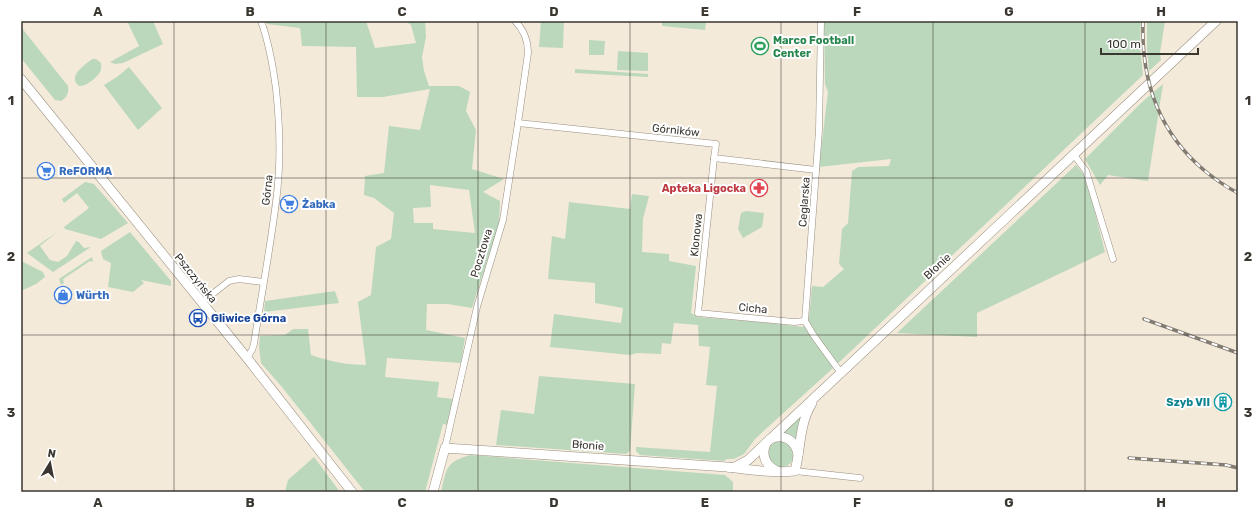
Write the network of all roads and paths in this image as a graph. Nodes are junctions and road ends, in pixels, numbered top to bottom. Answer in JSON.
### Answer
{"nodes":[{"id":1,"x":261,"y":21,"type":"edge"},
{"id":2,"x":516,"y":21,"type":"edge"},
{"id":3,"x":821,"y":21,"type":"edge"},
{"id":4,"x":1216,"y":21,"type":"edge"},
{"id":5,"x":21,"y":79,"type":"edge"},
{"id":6,"x":518,"y":123,"type":"junction"},
{"id":7,"x":1074,"y":155,"type":"junction"},
{"id":8,"x":714,"y":158,"type":"junction"},
{"id":9,"x":816,"y":170,"type":"junction"},
{"id":10,"x":1113,"y":259,"type":"dead end"},
{"id":11,"x":263,"y":282,"type":"junction"},
{"id":12,"x":201,"y":303,"type":"junction"},
{"id":13,"x":698,"y":313,"type":"joint"},
{"id":14,"x":805,"y":321,"type":"junction"},
{"id":15,"x":246,"y":358,"type":"junction"},
{"id":16,"x":841,"y":373,"type":"junction"},
{"id":17,"x":818,"y":396,"type":"junction"},
{"id":18,"x":768,"y":441,"type":"junction"},
{"id":19,"x":445,"y":448,"type":"junction"},
{"id":20,"x":798,"y":454,"type":"junction"},
{"id":21,"x":730,"y":468,"type":"junction"},
{"id":22,"x":795,"y":471,"type":"junction"},
{"id":23,"x":777,"y":472,"type":"junction"},
{"id":24,"x":860,"y":478,"type":"dead end"},
{"id":25,"x":352,"y":492,"type":"edge"},
{"id":26,"x":433,"y":492,"type":"edge"}],
"edges":[{"from":1,"to":11,"type":"street","name":"Górna"},
{"from":2,"to":6,"type":"street","name":"Pocztowa"},
{"from":3,"to":9,"type":"street","name":"Ceglarska"},
{"from":4,"to":7,"type":"street","name":"Błonie"},
{"from":5,"to":12,"type":"street","name":"Pszczyńska"},
{"from":6,"to":8,"type":"street","name":"Górników"},
{"from":6,"to":19,"type":"street","name":"Pocztowa"},
{"from":7,"to":10,"type":"street"},
{"from":7,"to":16,"type":"street","name":"Błonie"},
{"from":8,"to":9,"type":"street"},
{"from":8,"to":13,"type":"street","name":"Klonowa"},
{"from":9,"to":14,"type":"street","name":"Ceglarska"},
{"from":11,"to":12,"type":"street"},
{"from":11,"to":15,"type":"street","name":"Górna"},
{"from":12,"to":15,"type":"street","name":"Pszczyńska"},
{"from":13,"to":14,"type":"street","name":"Cicha"},
{"from":14,"to":16,"type":"street"},
{"from":15,"to":25,"type":"street","name":"Pszczyńska"},
{"from":16,"to":17,"type":"street","name":"Błonie"},
{"from":17,"to":18,"type":"street","name":"Błonie"},
{"from":17,"to":20,"type":"street","name":"Błonie"},
{"from":18,"to":20,"type":"street"},
{"from":18,"to":21,"type":"street","name":"Błonie"},
{"from":18,"to":23,"type":"street"},
{"from":19,"to":21,"type":"street","name":"Błonie"},
{"from":19,"to":26,"type":"street","name":"Pocztowa"},
{"from":20,"to":22,"type":"street","name":"Błonie"},
{"from":21,"to":23,"type":"street","name":"Błonie"},
{"from":22,"to":23,"type":"street","name":"Błonie"},
{"from":22,"to":24,"type":"street","name":"Błonie"}]}
